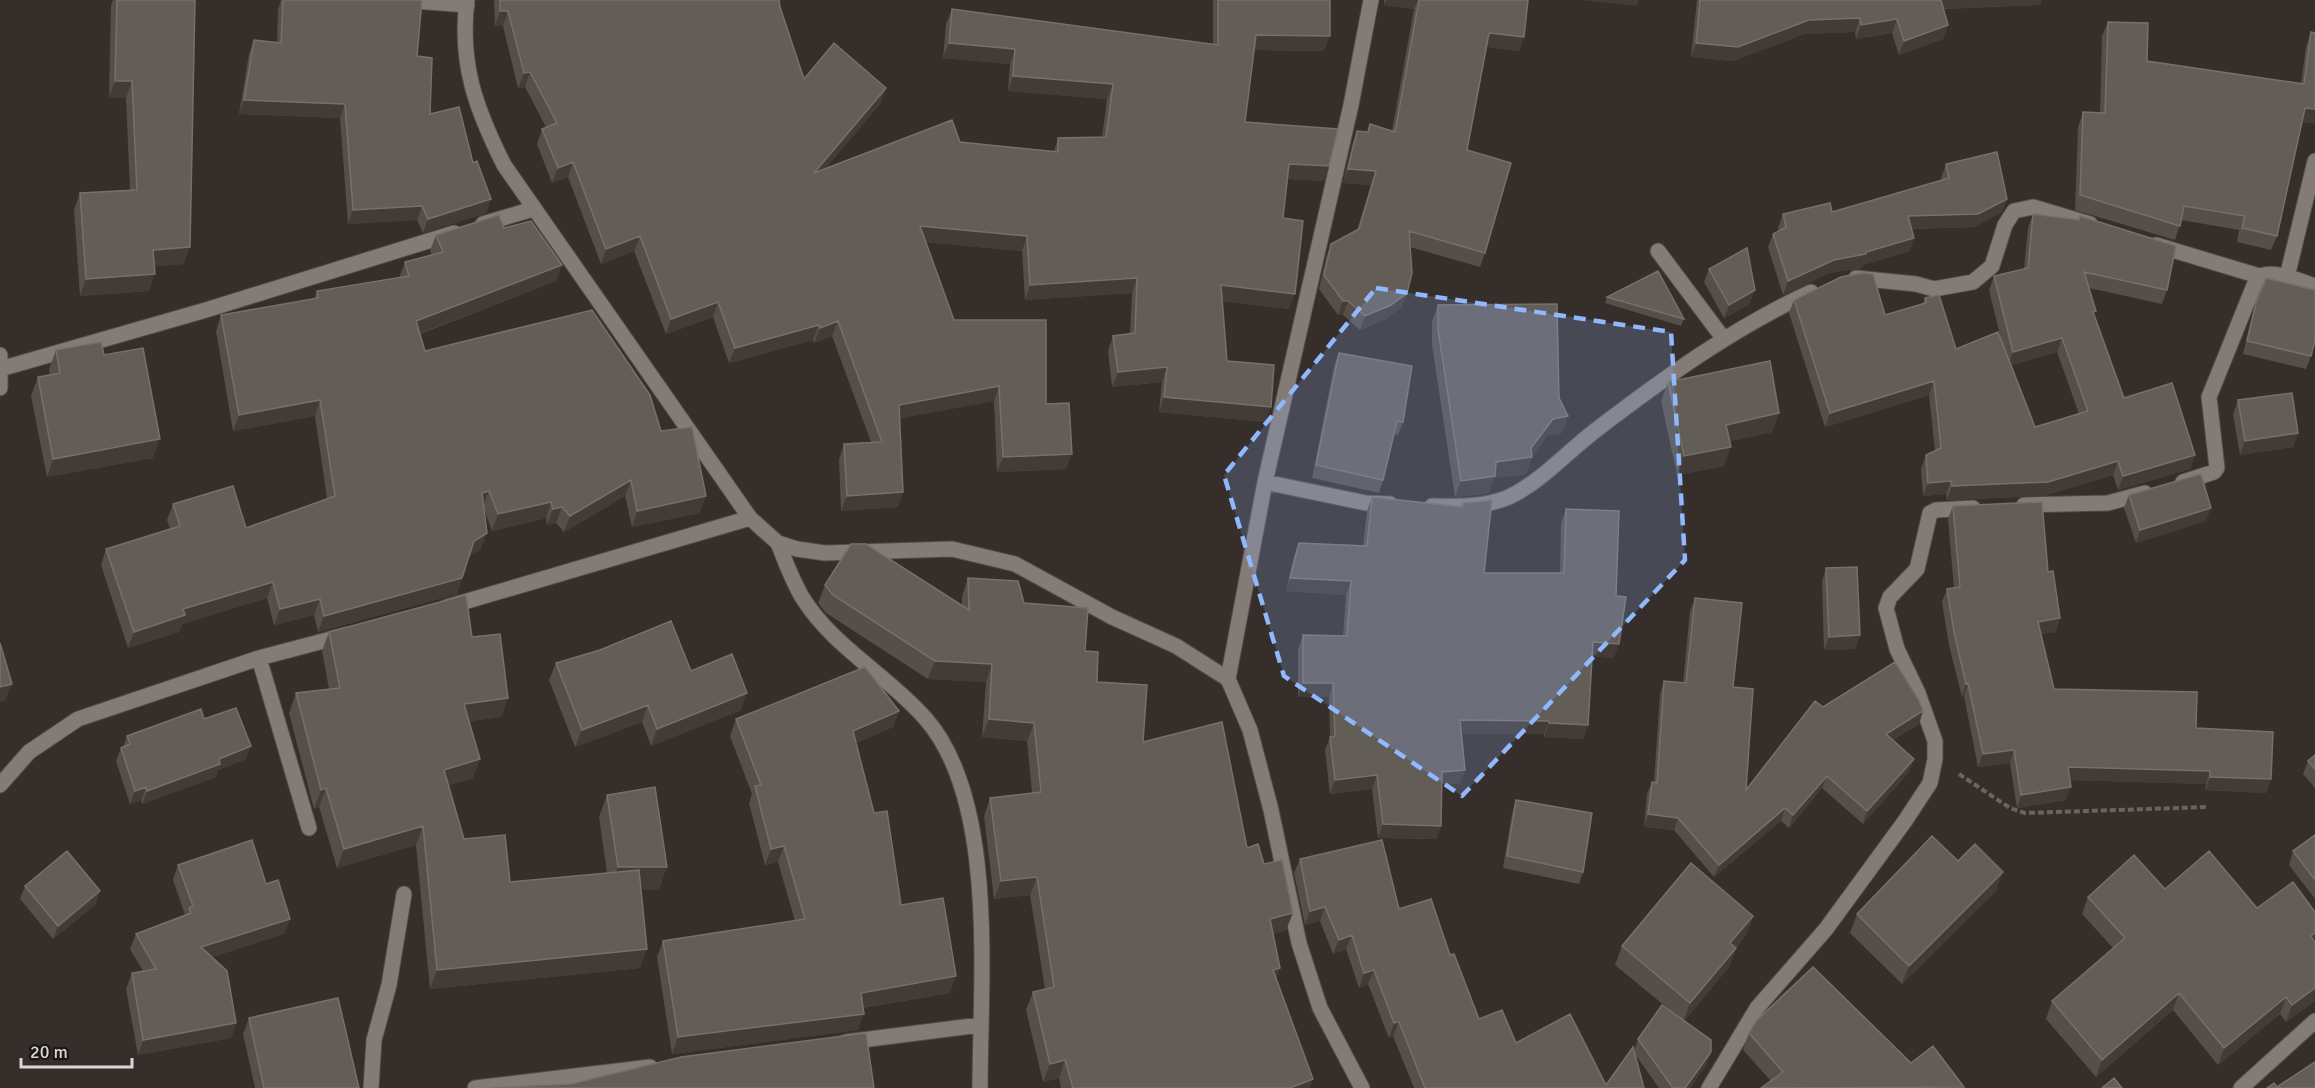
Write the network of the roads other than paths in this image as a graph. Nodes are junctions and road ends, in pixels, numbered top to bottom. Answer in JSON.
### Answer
{"nodes":[{"id":1,"x":402,"y":0,"type":"edge"},
{"id":2,"x":1371,"y":0,"type":"edge"},
{"id":3,"x":467,"y":3,"type":"edge"},
{"id":4,"x":2315,"y":161,"type":"edge"},
{"id":5,"x":532,"y":209,"type":"junction"},
{"id":6,"x":2101,"y":228,"type":"edge"},
{"id":7,"x":2146,"y":242,"type":"edge"},
{"id":8,"x":1658,"y":251,"type":"dead end"},
{"id":9,"x":2259,"y":276,"type":"junction"},
{"id":10,"x":2288,"y":277,"type":"junction"},
{"id":11,"x":2315,"y":286,"type":"edge"},
{"id":12,"x":1723,"y":338,"type":"junction"},
{"id":13,"x":0,"y":355,"type":"edge"},
{"id":14,"x":0,"y":369,"type":"edge"},
{"id":15,"x":0,"y":388,"type":"edge"},
{"id":16,"x":1265,"y":482,"type":"junction"},
{"id":17,"x":750,"y":518,"type":"junction"},
{"id":18,"x":778,"y":543,"type":"junction"},
{"id":19,"x":437,"y":610,"type":"edge"},
{"id":20,"x":359,"y":631,"type":"edge"},
{"id":21,"x":259,"y":658,"type":"junction"},
{"id":22,"x":1228,"y":679,"type":"junction"},
{"id":23,"x":0,"y":785,"type":"edge"},
{"id":24,"x":309,"y":828,"type":"dead end"},
{"id":25,"x":404,"y":894,"type":"dead end"},
{"id":26,"x":2315,"y":1021,"type":"edge"},
{"id":27,"x":980,"y":1025,"type":"junction"},
{"id":28,"x":830,"y":1044,"type":"edge"},
{"id":29,"x":668,"y":1064,"type":"edge"},
{"id":30,"x":371,"y":1088,"type":"edge"},
{"id":31,"x":475,"y":1088,"type":"edge"},
{"id":32,"x":980,"y":1088,"type":"edge"},
{"id":33,"x":1362,"y":1088,"type":"edge"},
{"id":34,"x":1709,"y":1088,"type":"edge"},
{"id":35,"x":2241,"y":1088,"type":"edge"}],
"edges":[{"from":1,"to":3,"type":"street"},
{"from":2,"to":16,"type":"street"},
{"from":3,"to":5,"type":"street"},
{"from":4,"to":10,"type":"street"},
{"from":5,"to":14,"type":"street"},
{"from":5,"to":17,"type":"street"},
{"from":6,"to":12,"type":"street"},
{"from":7,"to":9,"type":"street"},
{"from":8,"to":12,"type":"street"},
{"from":9,"to":10,"type":"street"},
{"from":9,"to":34,"type":"street"},
{"from":10,"to":11,"type":"street"},
{"from":12,"to":16,"type":"street"},
{"from":13,"to":14,"type":"street"},
{"from":14,"to":15,"type":"street"},
{"from":16,"to":22,"type":"street"},
{"from":17,"to":18,"type":"street"},
{"from":17,"to":19,"type":"street"},
{"from":18,"to":22,"type":"street"},
{"from":18,"to":27,"type":"street"},
{"from":20,"to":21,"type":"street"},
{"from":21,"to":23,"type":"street"},
{"from":21,"to":24,"type":"street"},
{"from":22,"to":33,"type":"street"},
{"from":25,"to":30,"type":"street"},
{"from":26,"to":35,"type":"street"},
{"from":27,"to":28,"type":"street"},
{"from":27,"to":32,"type":"street"},
{"from":29,"to":31,"type":"street"}]}
